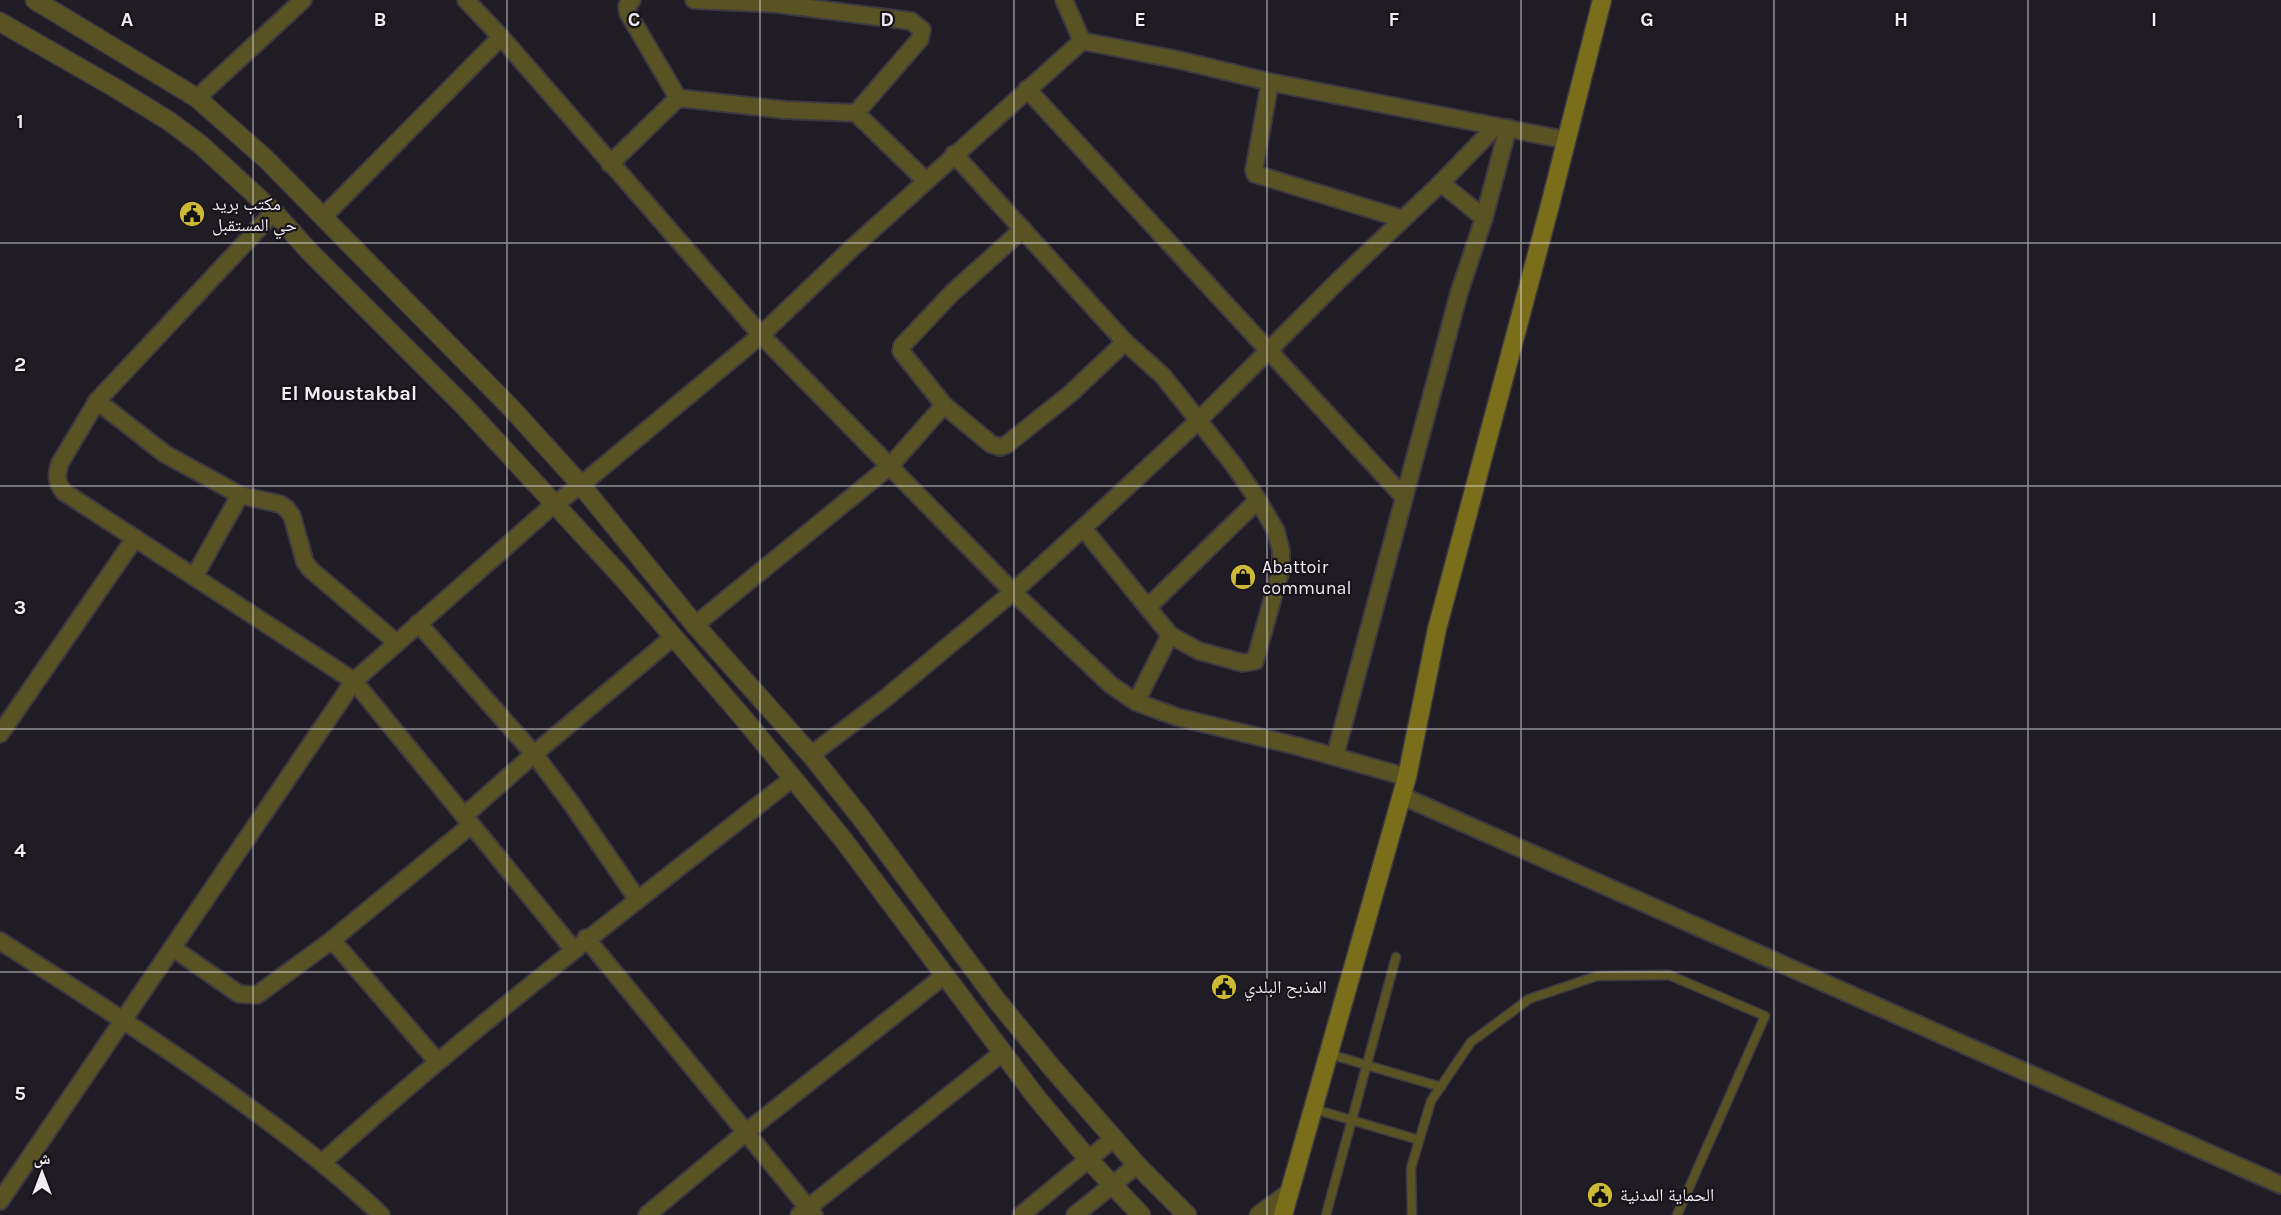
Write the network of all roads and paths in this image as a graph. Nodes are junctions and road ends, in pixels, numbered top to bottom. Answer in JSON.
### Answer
{"nodes":[{"id":1,"x":35,"y":0,"type":"edge"},
{"id":2,"x":303,"y":0,"type":"edge"},
{"id":3,"x":632,"y":0,"type":"edge"},
{"id":4,"x":694,"y":0,"type":"edge"},
{"id":5,"x":1064,"y":0,"type":"edge"},
{"id":6,"x":1602,"y":0,"type":"edge"},
{"id":7,"x":471,"y":2,"type":"edge"},
{"id":8,"x":778,"y":2,"type":"edge"},
{"id":9,"x":0,"y":22,"type":"edge"},
{"id":10,"x":501,"y":37,"type":"junction"},
{"id":11,"x":1082,"y":41,"type":"junction"},
{"id":12,"x":1270,"y":82,"type":"junction"},
{"id":13,"x":1027,"y":89,"type":"junction"},
{"id":14,"x":197,"y":98,"type":"junction"},
{"id":15,"x":678,"y":98,"type":"junction"},
{"id":16,"x":856,"y":113,"type":"junction"},
{"id":17,"x":1502,"y":127,"type":"junction"},
{"id":18,"x":1566,"y":140,"type":"junction"},
{"id":19,"x":954,"y":154,"type":"junction"},
{"id":20,"x":610,"y":164,"type":"junction"},
{"id":21,"x":925,"y":180,"type":"junction"},
{"id":22,"x":1442,"y":183,"type":"junction"},
{"id":23,"x":274,"y":212,"type":"junction"},
{"id":24,"x":323,"y":217,"type":"junction"},
{"id":25,"x":1484,"y":218,"type":"junction"},
{"id":26,"x":1403,"y":219,"type":"junction"},
{"id":27,"x":1023,"y":229,"type":"junction"},
{"id":28,"x":762,"y":335,"type":"junction"},
{"id":29,"x":1125,"y":342,"type":"junction"},
{"id":30,"x":1268,"y":351,"type":"junction"},
{"id":31,"x":97,"y":401,"type":"junction"},
{"id":32,"x":944,"y":405,"type":"junction"},
{"id":33,"x":1198,"y":421,"type":"junction"},
{"id":34,"x":891,"y":465,"type":"junction"},
{"id":35,"x":581,"y":485,"type":"junction"},
{"id":36,"x":240,"y":495,"type":"junction"},
{"id":37,"x":1403,"y":496,"type":"junction"},
{"id":38,"x":1258,"y":500,"type":"junction"},
{"id":39,"x":553,"y":505,"type":"junction"},
{"id":40,"x":1083,"y":528,"type":"junction"},
{"id":41,"x":135,"y":538,"type":"junction"},
{"id":42,"x":194,"y":577,"type":"junction"},
{"id":43,"x":1013,"y":592,"type":"junction"},
{"id":44,"x":1148,"y":607,"type":"junction"},
{"id":45,"x":418,"y":623,"type":"junction"},
{"id":46,"x":695,"y":625,"type":"junction"},
{"id":47,"x":1170,"y":635,"type":"junction"},
{"id":48,"x":672,"y":638,"type":"junction"},
{"id":49,"x":397,"y":643,"type":"junction"},
{"id":50,"x":354,"y":681,"type":"junction"},
{"id":51,"x":1136,"y":702,"type":"junction"},
{"id":52,"x":0,"y":734,"type":"edge"},
{"id":53,"x":534,"y":754,"type":"junction"},
{"id":54,"x":811,"y":755,"type":"junction"},
{"id":55,"x":1335,"y":756,"type":"junction"},
{"id":56,"x":1407,"y":777,"type":"junction"},
{"id":57,"x":793,"y":778,"type":"junction"},
{"id":58,"x":1402,"y":796,"type":"junction"},
{"id":59,"x":468,"y":820,"type":"junction"},
{"id":60,"x":638,"y":900,"type":"junction"},
{"id":61,"x":586,"y":938,"type":"junction"},
{"id":62,"x":332,"y":940,"type":"junction"},
{"id":63,"x":0,"y":941,"type":"edge"},
{"id":64,"x":173,"y":948,"type":"junction"},
{"id":65,"x":573,"y":950,"type":"junction"},
{"id":66,"x":1396,"y":957,"type":"dead end"},
{"id":67,"x":945,"y":975,"type":"junction"},
{"id":68,"x":124,"y":1020,"type":"junction"},
{"id":69,"x":1002,"y":1053,"type":"junction"},
{"id":70,"x":1329,"y":1054,"type":"junction"},
{"id":71,"x":436,"y":1061,"type":"junction"},
{"id":72,"x":1366,"y":1066,"type":"junction"},
{"id":73,"x":1441,"y":1087,"type":"junction"},
{"id":74,"x":1314,"y":1109,"type":"junction"},
{"id":75,"x":1352,"y":1121,"type":"junction"},
{"id":76,"x":745,"y":1133,"type":"junction"},
{"id":77,"x":1113,"y":1139,"type":"junction"},
{"id":78,"x":1419,"y":1140,"type":"junction"},
{"id":79,"x":1301,"y":1154,"type":"junction"},
{"id":80,"x":1088,"y":1159,"type":"junction"},
{"id":81,"x":322,"y":1162,"type":"junction"},
{"id":82,"x":1137,"y":1165,"type":"junction"},
{"id":83,"x":1112,"y":1185,"type":"junction"},
{"id":84,"x":2281,"y":1185,"type":"edge"},
{"id":85,"x":1288,"y":1194,"type":"junction"},
{"id":86,"x":0,"y":1201,"type":"edge"},
{"id":87,"x":807,"y":1212,"type":"edge"},
{"id":88,"x":381,"y":1215,"type":"edge"},
{"id":89,"x":647,"y":1215,"type":"edge"},
{"id":90,"x":1020,"y":1215,"type":"edge"},
{"id":91,"x":1075,"y":1215,"type":"edge"},
{"id":92,"x":1141,"y":1215,"type":"edge"},
{"id":93,"x":1187,"y":1215,"type":"edge"},
{"id":94,"x":1259,"y":1215,"type":"edge"},
{"id":95,"x":1283,"y":1215,"type":"edge"},
{"id":96,"x":1296,"y":1215,"type":"edge"},
{"id":97,"x":1326,"y":1215,"type":"edge"},
{"id":98,"x":1412,"y":1215,"type":"edge"},
{"id":99,"x":1677,"y":1215,"type":"edge"}],
"edges":[{"from":1,"to":14,"type":"street"},
{"from":2,"to":14,"type":"street"},
{"from":3,"to":15,"type":"street"},
{"from":4,"to":8,"type":"street"},
{"from":5,"to":11,"type":"street"},
{"from":6,"to":18,"type":"main road"},
{"from":7,"to":10,"type":"street"},
{"from":8,"to":16,"type":"street"},
{"from":9,"to":23,"type":"street"},
{"from":10,"to":20,"type":"street"},
{"from":10,"to":24,"type":"street"},
{"from":11,"to":12,"type":"street"},
{"from":11,"to":13,"type":"street"},
{"from":12,"to":17,"type":"street"},
{"from":12,"to":26,"type":"street"},
{"from":13,"to":19,"type":"street"},
{"from":13,"to":30,"type":"street"},
{"from":14,"to":24,"type":"street"},
{"from":15,"to":16,"type":"street"},
{"from":15,"to":20,"type":"street"},
{"from":16,"to":21,"type":"street"},
{"from":17,"to":18,"type":"street"},
{"from":17,"to":22,"type":"street"},
{"from":17,"to":25,"type":"street"},
{"from":18,"to":56,"type":"main road"},
{"from":19,"to":21,"type":"street"},
{"from":19,"to":27,"type":"street"},
{"from":20,"to":28,"type":"street"},
{"from":21,"to":28,"type":"street"},
{"from":22,"to":25,"type":"street"},
{"from":22,"to":26,"type":"street"},
{"from":23,"to":31,"type":"street"},
{"from":23,"to":39,"type":"street"},
{"from":24,"to":35,"type":"street"},
{"from":25,"to":37,"type":"street"},
{"from":26,"to":30,"type":"street"},
{"from":27,"to":29,"type":"street"},
{"from":27,"to":32,"type":"street"},
{"from":28,"to":34,"type":"street"},
{"from":28,"to":35,"type":"street"},
{"from":29,"to":32,"type":"street"},
{"from":29,"to":33,"type":"street"},
{"from":30,"to":33,"type":"street"},
{"from":30,"to":37,"type":"street"},
{"from":31,"to":36,"type":"street"},
{"from":31,"to":41,"type":"street"},
{"from":32,"to":34,"type":"street"},
{"from":33,"to":38,"type":"street"},
{"from":33,"to":40,"type":"street"},
{"from":34,"to":43,"type":"street"},
{"from":34,"to":46,"type":"street"},
{"from":35,"to":39,"type":"street"},
{"from":35,"to":46,"type":"street"},
{"from":36,"to":42,"type":"street"},
{"from":36,"to":49,"type":"street"},
{"from":37,"to":55,"type":"street"},
{"from":38,"to":44,"type":"street"},
{"from":38,"to":47,"type":"street"},
{"from":39,"to":45,"type":"street"},
{"from":39,"to":48,"type":"street"},
{"from":40,"to":43,"type":"street"},
{"from":40,"to":44,"type":"street"},
{"from":41,"to":42,"type":"street"},
{"from":41,"to":52,"type":"street"},
{"from":42,"to":50,"type":"street"},
{"from":43,"to":51,"type":"street"},
{"from":43,"to":54,"type":"street"},
{"from":44,"to":47,"type":"street"},
{"from":45,"to":49,"type":"street"},
{"from":45,"to":53,"type":"street"},
{"from":46,"to":54,"type":"street"},
{"from":47,"to":51,"type":"street"},
{"from":48,"to":53,"type":"street"},
{"from":48,"to":57,"type":"street"},
{"from":49,"to":50,"type":"street"},
{"from":50,"to":59,"type":"street"},
{"from":50,"to":64,"type":"street"},
{"from":51,"to":55,"type":"street"},
{"from":53,"to":59,"type":"street"},
{"from":53,"to":60,"type":"street"},
{"from":54,"to":77,"type":"street"},
{"from":55,"to":56,"type":"street"},
{"from":56,"to":58,"type":"main road"},
{"from":57,"to":60,"type":"street"},
{"from":57,"to":67,"type":"street"},
{"from":58,"to":70,"type":"main road"},
{"from":58,"to":84,"type":"street"},
{"from":59,"to":62,"type":"street"},
{"from":59,"to":65,"type":"street"},
{"from":60,"to":61,"type":"street"},
{"from":61,"to":65,"type":"street"},
{"from":61,"to":76,"type":"street"},
{"from":62,"to":64,"type":"street"},
{"from":62,"to":71,"type":"street"},
{"from":63,"to":68,"type":"street"},
{"from":64,"to":68,"type":"street"},
{"from":65,"to":71,"type":"street"},
{"from":66,"to":72,"type":"lane"},
{"from":67,"to":69,"type":"street"},
{"from":67,"to":76,"type":"street"},
{"from":68,"to":81,"type":"street"},
{"from":68,"to":86,"type":"street"},
{"from":69,"to":80,"type":"street"},
{"from":69,"to":87,"type":"street"},
{"from":70,"to":72,"type":"lane"},
{"from":70,"to":74,"type":"main road"},
{"from":71,"to":81,"type":"street"},
{"from":72,"to":73,"type":"lane"},
{"from":72,"to":75,"type":"lane"},
{"from":73,"to":78,"type":"lane"},
{"from":73,"to":99,"type":"lane"},
{"from":74,"to":75,"type":"lane"},
{"from":74,"to":79,"type":"main road"},
{"from":75,"to":78,"type":"lane"},
{"from":75,"to":97,"type":"lane"},
{"from":76,"to":87,"type":"street"},
{"from":76,"to":89,"type":"street"},
{"from":77,"to":80,"type":"street"},
{"from":77,"to":82,"type":"street"},
{"from":78,"to":98,"type":"lane"},
{"from":79,"to":85,"type":"main road"},
{"from":79,"to":96,"type":"main road"},
{"from":80,"to":83,"type":"street"},
{"from":80,"to":90,"type":"street"},
{"from":81,"to":88,"type":"street"},
{"from":82,"to":83,"type":"street"},
{"from":82,"to":93,"type":"street"},
{"from":83,"to":91,"type":"street"},
{"from":83,"to":92,"type":"street"},
{"from":85,"to":94,"type":"street"},
{"from":85,"to":95,"type":"main road"}]}
